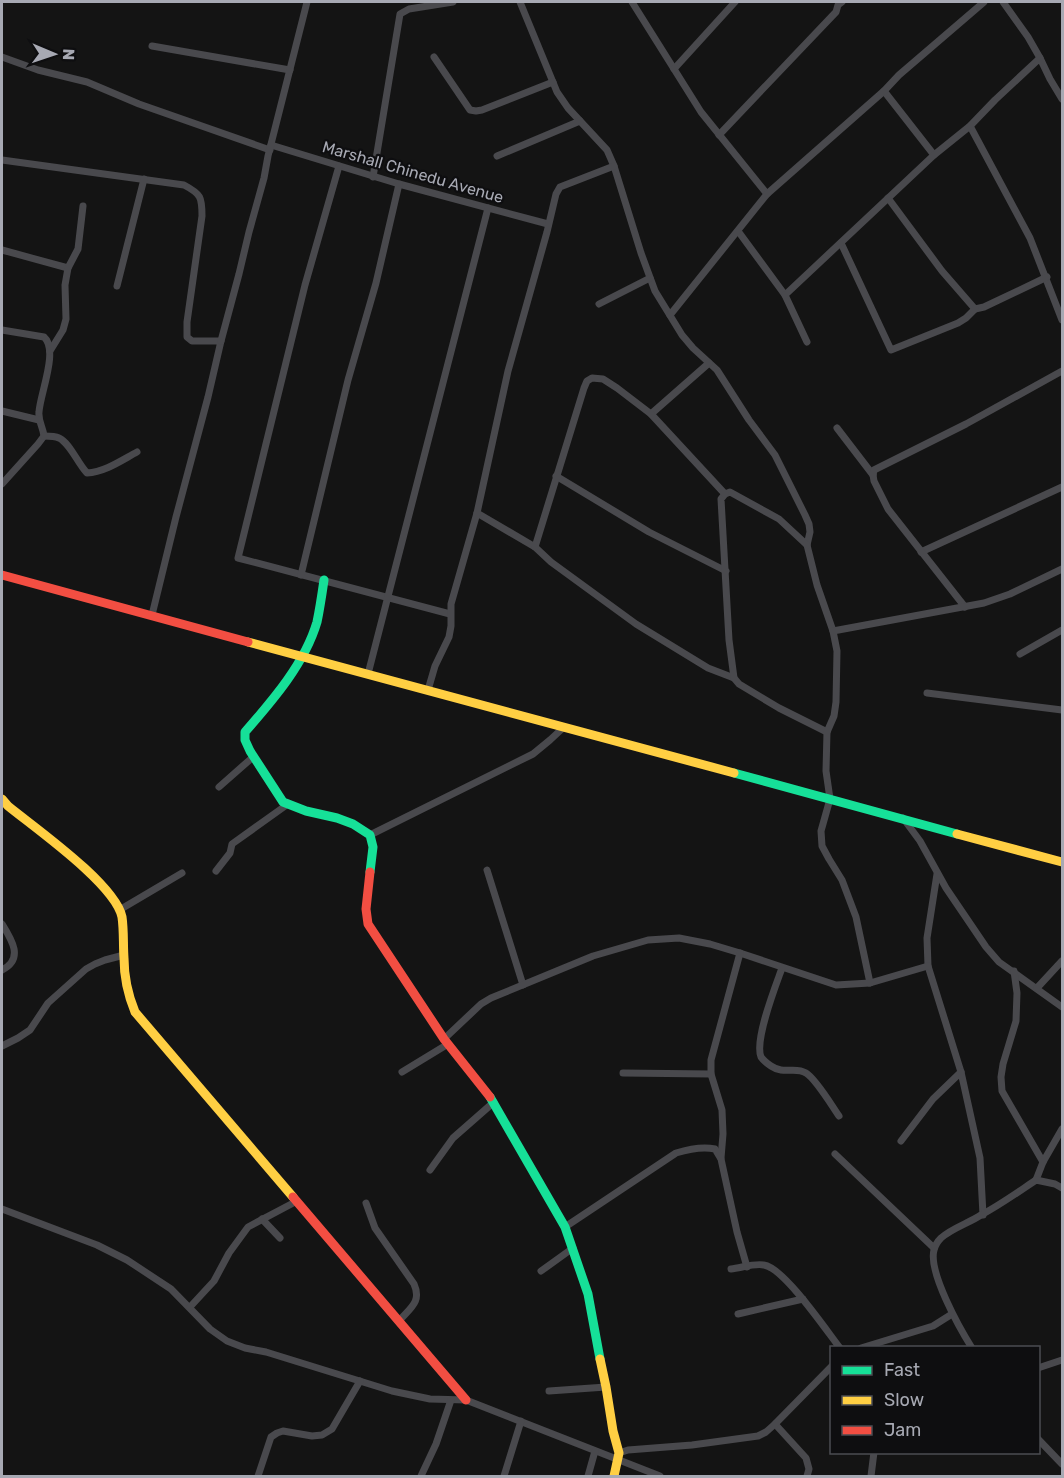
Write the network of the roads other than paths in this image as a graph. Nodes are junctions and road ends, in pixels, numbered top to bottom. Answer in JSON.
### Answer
{"nodes":[{"id":1,"x":305,"y":2,"type":"edge"},
{"id":2,"x":453,"y":2,"type":"edge"},
{"id":3,"x":520,"y":2,"type":"edge"},
{"id":4,"x":632,"y":2,"type":"edge"},
{"id":5,"x":735,"y":2,"type":"edge"},
{"id":6,"x":984,"y":2,"type":"edge"},
{"id":7,"x":1003,"y":2,"type":"edge"},
{"id":8,"x":839,"y":3,"type":"edge"},
{"id":9,"x":152,"y":46,"type":"dead end"},
{"id":10,"x":2,"y":57,"type":"edge"},
{"id":11,"x":434,"y":57,"type":"dead end"},
{"id":12,"x":1040,"y":58,"type":"junction"},
{"id":13,"x":674,"y":69,"type":"junction"},
{"id":14,"x":290,"y":70,"type":"junction"},
{"id":15,"x":553,"y":82,"type":"junction"},
{"id":16,"x":884,"y":91,"type":"junction"},
{"id":17,"x":1062,"y":98,"type":"edge"},
{"id":18,"x":580,"y":121,"type":"junction"},
{"id":19,"x":970,"y":126,"type":"junction"},
{"id":20,"x":719,"y":135,"type":"junction"},
{"id":21,"x":270,"y":148,"type":"junction"},
{"id":22,"x":934,"y":154,"type":"junction"},
{"id":23,"x":497,"y":156,"type":"dead end"},
{"id":24,"x":2,"y":160,"type":"edge"},
{"id":25,"x":339,"y":166,"type":"junction"},
{"id":26,"x":614,"y":166,"type":"junction"},
{"id":27,"x":373,"y":177,"type":"junction"},
{"id":28,"x":144,"y":179,"type":"junction"},
{"id":29,"x":399,"y":184,"type":"junction"},
{"id":30,"x":767,"y":194,"type":"junction"},
{"id":31,"x":888,"y":198,"type":"junction"},
{"id":32,"x":83,"y":206,"type":"dead end"},
{"id":33,"x":488,"y":208,"type":"junction"},
{"id":34,"x":548,"y":224,"type":"junction"},
{"id":35,"x":738,"y":231,"type":"junction"},
{"id":36,"x":841,"y":243,"type":"junction"},
{"id":37,"x":2,"y":250,"type":"edge"},
{"id":38,"x":68,"y":268,"type":"junction"},
{"id":39,"x":1047,"y":277,"type":"junction"},
{"id":40,"x":650,"y":278,"type":"junction"},
{"id":41,"x":117,"y":286,"type":"dead end"},
{"id":42,"x":785,"y":295,"type":"junction"},
{"id":43,"x":599,"y":304,"type":"dead end"},
{"id":44,"x":975,"y":309,"type":"junction"},
{"id":45,"x":670,"y":315,"type":"junction"},
{"id":46,"x":1062,"y":320,"type":"edge"},
{"id":47,"x":2,"y":330,"type":"edge"},
{"id":48,"x":221,"y":341,"type":"junction"},
{"id":49,"x":807,"y":342,"type":"dead end"},
{"id":50,"x":50,"y":351,"type":"junction"},
{"id":51,"x":709,"y":363,"type":"junction"},
{"id":52,"x":1062,"y":370,"type":"edge"},
{"id":53,"x":2,"y":411,"type":"edge"},
{"id":54,"x":651,"y":414,"type":"junction"},
{"id":55,"x":39,"y":420,"type":"junction"},
{"id":56,"x":837,"y":428,"type":"dead end"},
{"id":57,"x":44,"y":436,"type":"junction"},
{"id":58,"x":137,"y":452,"type":"dead end"},
{"id":59,"x":873,"y":475,"type":"junction"},
{"id":60,"x":556,"y":476,"type":"junction"},
{"id":61,"x":2,"y":484,"type":"edge"},
{"id":62,"x":1062,"y":487,"type":"edge"},
{"id":63,"x":725,"y":494,"type":"junction"},
{"id":64,"x":477,"y":513,"type":"junction"},
{"id":65,"x":807,"y":545,"type":"junction"},
{"id":66,"x":535,"y":547,"type":"junction"},
{"id":67,"x":921,"y":552,"type":"junction"},
{"id":68,"x":1062,"y":569,"type":"edge"},
{"id":69,"x":726,"y":570,"type":"junction"},
{"id":70,"x":2,"y":575,"type":"edge"},
{"id":71,"x":301,"y":575,"type":"junction"},
{"id":72,"x":324,"y":580,"type":"junction"},
{"id":73,"x":388,"y":598,"type":"junction"},
{"id":74,"x":965,"y":607,"type":"junction"},
{"id":75,"x":450,"y":614,"type":"junction"},
{"id":76,"x":152,"y":615,"type":"junction"},
{"id":77,"x":1062,"y":630,"type":"edge"},
{"id":78,"x":833,"y":632,"type":"junction"},
{"id":79,"x":1020,"y":654,"type":"dead end"},
{"id":80,"x":302,"y":657,"type":"junction"},
{"id":81,"x":368,"y":674,"type":"junction"},
{"id":82,"x":734,"y":678,"type":"junction"},
{"id":83,"x":428,"y":690,"type":"junction"},
{"id":84,"x":927,"y":693,"type":"dead end"},
{"id":85,"x":1062,"y":710,"type":"edge"},
{"id":86,"x":564,"y":727,"type":"junction"},
{"id":87,"x":827,"y":732,"type":"junction"},
{"id":88,"x":253,"y":756,"type":"junction"},
{"id":89,"x":219,"y":787,"type":"dead end"},
{"id":90,"x":830,"y":799,"type":"junction"},
{"id":91,"x":2,"y":800,"type":"edge"},
{"id":92,"x":288,"y":804,"type":"junction"},
{"id":93,"x":903,"y":818,"type":"junction"},
{"id":94,"x":370,"y":835,"type":"junction"},
{"id":95,"x":1062,"y":862,"type":"edge"},
{"id":96,"x":487,"y":870,"type":"dead end"},
{"id":97,"x":216,"y":871,"type":"dead end"},
{"id":98,"x":182,"y":873,"type":"dead end"},
{"id":99,"x":937,"y":874,"type":"junction"},
{"id":100,"x":121,"y":909,"type":"junction"},
{"id":101,"x":2,"y":924,"type":"edge"},
{"id":102,"x":740,"y":953,"type":"junction"},
{"id":103,"x":124,"y":956,"type":"junction"},
{"id":104,"x":1062,"y":961,"type":"edge"},
{"id":105,"x":928,"y":966,"type":"junction"},
{"id":106,"x":782,"y":968,"type":"junction"},
{"id":107,"x":2,"y":970,"type":"edge"},
{"id":108,"x":1014,"y":971,"type":"junction"},
{"id":109,"x":870,"y":983,"type":"junction"},
{"id":110,"x":523,"y":985,"type":"junction"},
{"id":111,"x":1037,"y":988,"type":"junction"},
{"id":112,"x":1062,"y":1007,"type":"edge"},
{"id":113,"x":446,"y":1041,"type":"junction"},
{"id":114,"x":2,"y":1046,"type":"edge"},
{"id":115,"x":402,"y":1072,"type":"dead end"},
{"id":116,"x":961,"y":1072,"type":"junction"},
{"id":117,"x":623,"y":1073,"type":"dead end"},
{"id":118,"x":711,"y":1074,"type":"junction"},
{"id":119,"x":494,"y":1102,"type":"junction"},
{"id":120,"x":840,"y":1116,"type":"dead end"},
{"id":121,"x":1062,"y":1129,"type":"edge"},
{"id":122,"x":901,"y":1141,"type":"dead end"},
{"id":123,"x":835,"y":1154,"type":"dead end"},
{"id":124,"x":721,"y":1159,"type":"junction"},
{"id":125,"x":1043,"y":1162,"type":"junction"},
{"id":126,"x":429,"y":1170,"type":"dead end"},
{"id":127,"x":1036,"y":1180,"type":"junction"},
{"id":128,"x":1062,"y":1188,"type":"edge"},
{"id":129,"x":297,"y":1201,"type":"junction"},
{"id":130,"x":366,"y":1203,"type":"dead end"},
{"id":131,"x":2,"y":1209,"type":"edge"},
{"id":132,"x":983,"y":1215,"type":"junction"},
{"id":133,"x":262,"y":1219,"type":"junction"},
{"id":134,"x":565,"y":1227,"type":"junction"},
{"id":135,"x":280,"y":1238,"type":"dead end"},
{"id":136,"x":573,"y":1248,"type":"junction"},
{"id":137,"x":934,"y":1248,"type":"junction"},
{"id":138,"x":747,"y":1267,"type":"junction"},
{"id":139,"x":731,"y":1269,"type":"dead end"},
{"id":140,"x":541,"y":1271,"type":"dead end"},
{"id":141,"x":803,"y":1299,"type":"junction"},
{"id":142,"x":190,"y":1307,"type":"junction"},
{"id":143,"x":738,"y":1314,"type":"dead end"},
{"id":144,"x":952,"y":1314,"type":"junction"},
{"id":145,"x":399,"y":1321,"type":"junction"},
{"id":146,"x":839,"y":1346,"type":"edge"},
{"id":147,"x":864,"y":1346,"type":"edge"},
{"id":148,"x":971,"y":1346,"type":"edge"},
{"id":149,"x":1062,"y":1360,"type":"edge"},
{"id":150,"x":830,"y":1367,"type":"edge"},
{"id":151,"x":1040,"y":1367,"type":"edge"},
{"id":152,"x":360,"y":1381,"type":"junction"},
{"id":153,"x":606,"y":1387,"type":"junction"},
{"id":154,"x":549,"y":1391,"type":"dead end"},
{"id":155,"x":452,"y":1400,"type":"junction"},
{"id":156,"x":466,"y":1400,"type":"junction"},
{"id":157,"x":521,"y":1421,"type":"junction"},
{"id":158,"x":775,"y":1424,"type":"junction"},
{"id":159,"x":1040,"y":1441,"type":"edge"},
{"id":160,"x":595,"y":1451,"type":"junction"},
{"id":161,"x":874,"y":1454,"type":"edge"},
{"id":162,"x":618,"y":1456,"type":"junction"},
{"id":163,"x":1062,"y":1464,"type":"edge"},
{"id":164,"x":258,"y":1476,"type":"edge"},
{"id":165,"x":421,"y":1476,"type":"edge"},
{"id":166,"x":504,"y":1476,"type":"edge"},
{"id":167,"x":588,"y":1476,"type":"edge"},
{"id":168,"x":614,"y":1476,"type":"edge"},
{"id":169,"x":660,"y":1476,"type":"edge"},
{"id":170,"x":807,"y":1476,"type":"edge"},
{"id":171,"x":871,"y":1476,"type":"edge"}],
"edges":[{"from":1,"to":14,"type":"street"},
{"from":2,"to":27,"type":"street"},
{"from":3,"to":15,"type":"street"},
{"from":4,"to":13,"type":"street"},
{"from":5,"to":13,"type":"street"},
{"from":6,"to":16,"type":"street"},
{"from":7,"to":12,"type":"street"},
{"from":8,"to":20,"type":"street"},
{"from":9,"to":14,"type":"street"},
{"from":10,"to":21,"type":"street","name":"Marshall Chinedu Avenue"},
{"from":11,"to":15,"type":"street"},
{"from":12,"to":17,"type":"street"},
{"from":12,"to":19,"type":"street"},
{"from":13,"to":20,"type":"street"},
{"from":14,"to":21,"type":"street"},
{"from":15,"to":18,"type":"street"},
{"from":16,"to":22,"type":"street"},
{"from":16,"to":30,"type":"street"},
{"from":18,"to":23,"type":"street"},
{"from":18,"to":26,"type":"street"},
{"from":19,"to":22,"type":"street"},
{"from":19,"to":39,"type":"street"},
{"from":20,"to":30,"type":"street"},
{"from":21,"to":25,"type":"street","name":"Marshall Chinedu Avenue"},
{"from":21,"to":48,"type":"street"},
{"from":22,"to":31,"type":"street"},
{"from":24,"to":28,"type":"street"},
{"from":25,"to":27,"type":"street","name":"Marshall Chinedu Avenue"},
{"from":25,"to":71,"type":"street"},
{"from":26,"to":34,"type":"street"},
{"from":26,"to":40,"type":"street"},
{"from":27,"to":29,"type":"street","name":"Marshall Chinedu Avenue"},
{"from":28,"to":41,"type":"street"},
{"from":28,"to":48,"type":"street"},
{"from":29,"to":33,"type":"street","name":"Marshall Chinedu Avenue"},
{"from":29,"to":71,"type":"street"},
{"from":30,"to":35,"type":"street"},
{"from":31,"to":36,"type":"street"},
{"from":31,"to":44,"type":"street"},
{"from":32,"to":38,"type":"street"},
{"from":33,"to":34,"type":"street","name":"Marshall Chinedu Avenue"},
{"from":33,"to":73,"type":"street"},
{"from":34,"to":64,"type":"street"},
{"from":35,"to":42,"type":"street"},
{"from":35,"to":45,"type":"street"},
{"from":36,"to":42,"type":"street"},
{"from":36,"to":44,"type":"street"},
{"from":37,"to":38,"type":"street"},
{"from":38,"to":50,"type":"street"},
{"from":39,"to":44,"type":"street"},
{"from":39,"to":46,"type":"street"},
{"from":40,"to":43,"type":"street"},
{"from":40,"to":45,"type":"street"},
{"from":42,"to":49,"type":"street"},
{"from":45,"to":51,"type":"street"},
{"from":47,"to":50,"type":"street"},
{"from":48,"to":76,"type":"street"},
{"from":50,"to":55,"type":"street"},
{"from":51,"to":54,"type":"street"},
{"from":51,"to":65,"type":"street"},
{"from":52,"to":59,"type":"street"},
{"from":53,"to":55,"type":"street"},
{"from":54,"to":60,"type":"street"},
{"from":54,"to":63,"type":"street"},
{"from":55,"to":57,"type":"street"},
{"from":56,"to":59,"type":"street"},
{"from":57,"to":58,"type":"street"},
{"from":57,"to":61,"type":"street"},
{"from":59,"to":67,"type":"street"},
{"from":60,"to":66,"type":"street"},
{"from":60,"to":69,"type":"street"},
{"from":62,"to":67,"type":"street"},
{"from":63,"to":65,"type":"street"},
{"from":63,"to":69,"type":"street"},
{"from":64,"to":66,"type":"street"},
{"from":64,"to":75,"type":"street"},
{"from":65,"to":78,"type":"street"},
{"from":66,"to":82,"type":"street"},
{"from":67,"to":74,"type":"street"},
{"from":68,"to":74,"type":"street"},
{"from":69,"to":82,"type":"street"},
{"from":70,"to":76,"type":"street"},
{"from":71,"to":72,"type":"street"},
{"from":72,"to":73,"type":"street"},
{"from":72,"to":80,"type":"street"},
{"from":73,"to":75,"type":"street"},
{"from":73,"to":81,"type":"street"},
{"from":74,"to":78,"type":"street"},
{"from":75,"to":83,"type":"street"},
{"from":76,"to":80,"type":"street"},
{"from":77,"to":79,"type":"street"},
{"from":78,"to":87,"type":"street"},
{"from":80,"to":81,"type":"street"},
{"from":80,"to":88,"type":"street"},
{"from":81,"to":83,"type":"street"},
{"from":82,"to":87,"type":"street"},
{"from":83,"to":86,"type":"street"},
{"from":84,"to":85,"type":"street"},
{"from":86,"to":90,"type":"street"},
{"from":86,"to":94,"type":"street"},
{"from":87,"to":90,"type":"street"},
{"from":88,"to":89,"type":"street"},
{"from":88,"to":92,"type":"street"},
{"from":90,"to":93,"type":"street"},
{"from":90,"to":109,"type":"street"},
{"from":91,"to":100,"type":"street"},
{"from":92,"to":94,"type":"street"},
{"from":92,"to":97,"type":"street"},
{"from":93,"to":95,"type":"street"},
{"from":93,"to":99,"type":"street"},
{"from":94,"to":113,"type":"street"},
{"from":96,"to":110,"type":"street"},
{"from":98,"to":100,"type":"street"},
{"from":99,"to":105,"type":"street"},
{"from":99,"to":108,"type":"street"},
{"from":100,"to":103,"type":"street"},
{"from":101,"to":107,"type":"street"},
{"from":102,"to":106,"type":"street"},
{"from":102,"to":110,"type":"street"},
{"from":102,"to":118,"type":"street"},
{"from":103,"to":114,"type":"street"},
{"from":103,"to":129,"type":"street"},
{"from":104,"to":111,"type":"street"},
{"from":105,"to":109,"type":"street"},
{"from":105,"to":116,"type":"street"},
{"from":106,"to":109,"type":"street"},
{"from":106,"to":120,"type":"street"},
{"from":108,"to":111,"type":"street"},
{"from":108,"to":125,"type":"street"},
{"from":110,"to":113,"type":"street"},
{"from":111,"to":112,"type":"street"},
{"from":113,"to":115,"type":"street"},
{"from":113,"to":119,"type":"street"},
{"from":116,"to":122,"type":"street"},
{"from":116,"to":132,"type":"street"},
{"from":117,"to":118,"type":"street"},
{"from":118,"to":124,"type":"street"},
{"from":119,"to":126,"type":"street"},
{"from":119,"to":134,"type":"street"},
{"from":121,"to":125,"type":"street"},
{"from":123,"to":137,"type":"street"},
{"from":124,"to":134,"type":"street"},
{"from":124,"to":138,"type":"street"},
{"from":125,"to":127,"type":"street"},
{"from":127,"to":128,"type":"street"},
{"from":127,"to":132,"type":"street"},
{"from":129,"to":133,"type":"street"},
{"from":129,"to":145,"type":"street"},
{"from":130,"to":145,"type":"street"},
{"from":131,"to":142,"type":"street"},
{"from":132,"to":137,"type":"street"},
{"from":133,"to":135,"type":"street"},
{"from":133,"to":142,"type":"street"},
{"from":134,"to":136,"type":"street"},
{"from":136,"to":140,"type":"street"},
{"from":136,"to":153,"type":"street"},
{"from":137,"to":144,"type":"street"},
{"from":138,"to":139,"type":"street"},
{"from":138,"to":141,"type":"street"},
{"from":141,"to":143,"type":"street"},
{"from":141,"to":146,"type":"street"},
{"from":142,"to":152,"type":"street"},
{"from":144,"to":147,"type":"street"},
{"from":144,"to":148,"type":"street"},
{"from":145,"to":156,"type":"street"},
{"from":149,"to":151,"type":"street"},
{"from":150,"to":158,"type":"street"},
{"from":152,"to":155,"type":"street"},
{"from":152,"to":164,"type":"street"},
{"from":153,"to":154,"type":"street"},
{"from":153,"to":162,"type":"street"},
{"from":155,"to":156,"type":"street"},
{"from":155,"to":165,"type":"street"},
{"from":156,"to":157,"type":"street"},
{"from":157,"to":160,"type":"street"},
{"from":157,"to":166,"type":"street"},
{"from":158,"to":162,"type":"street"},
{"from":158,"to":170,"type":"street"},
{"from":159,"to":163,"type":"street"},
{"from":160,"to":162,"type":"street"},
{"from":160,"to":167,"type":"street"},
{"from":161,"to":171,"type":"street"},
{"from":162,"to":168,"type":"street"},
{"from":162,"to":169,"type":"street"}]}
